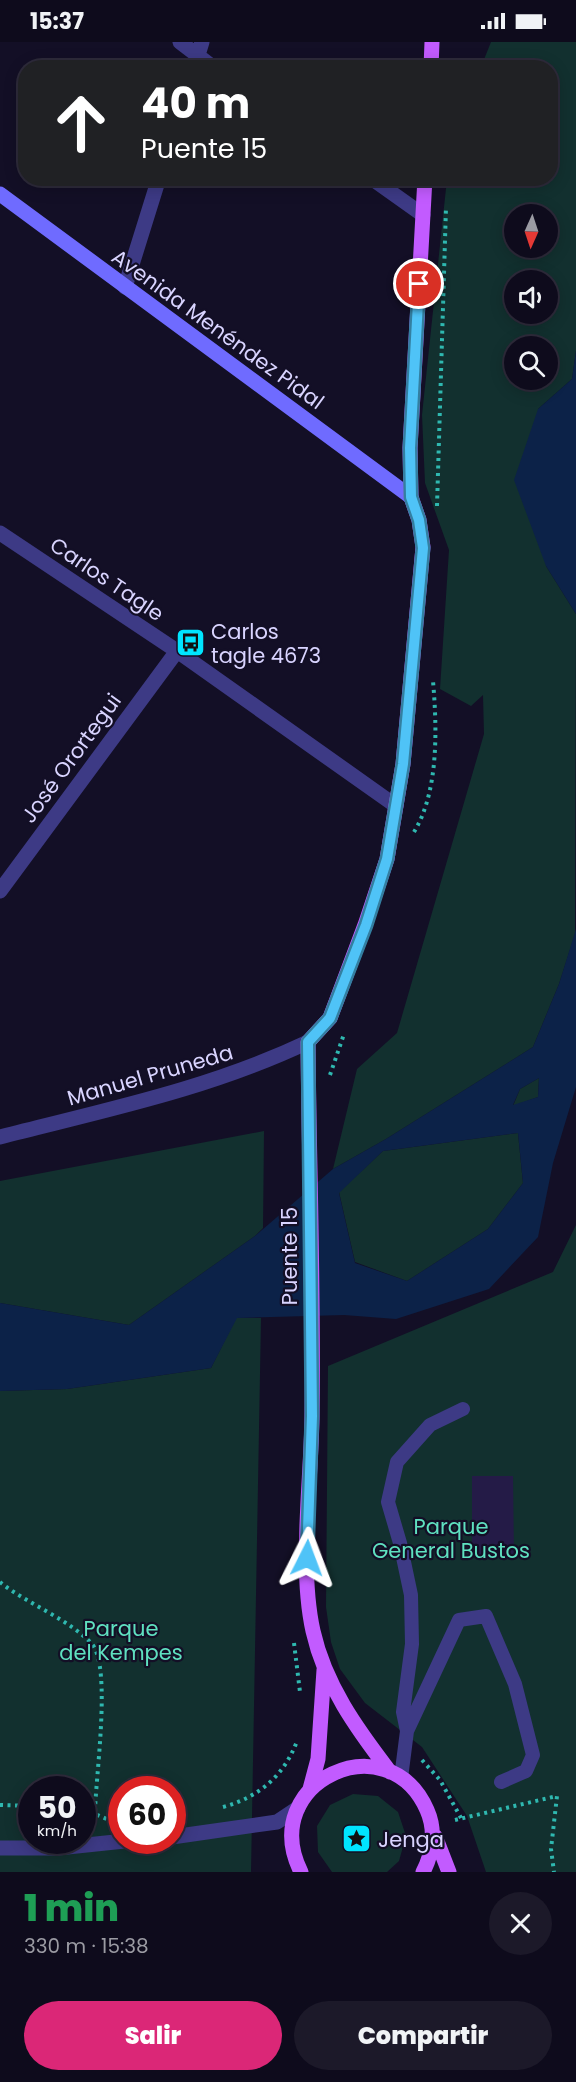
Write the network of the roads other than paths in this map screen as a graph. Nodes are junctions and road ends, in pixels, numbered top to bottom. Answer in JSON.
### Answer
{"nodes":[{"id":1,"x":180,"y":42,"type":"edge"},
{"id":2,"x":432,"y":42,"type":"edge"},
{"id":3,"x":198,"y":55,"type":"edge"},
{"id":4,"x":431,"y":60,"type":"edge"},
{"id":5,"x":157,"y":186,"type":"edge"},
{"id":6,"x":382,"y":186,"type":"edge"},
{"id":7,"x":425,"y":186,"type":"edge"},
{"id":8,"x":0,"y":194,"type":"edge"},
{"id":9,"x":423,"y":215,"type":"junction"},
{"id":10,"x":125,"y":287,"type":"junction"},
{"id":11,"x":411,"y":497,"type":"junction"},
{"id":12,"x":0,"y":533,"type":"edge"},
{"id":13,"x":177,"y":651,"type":"junction"},
{"id":14,"x":396,"y":806,"type":"junction"},
{"id":15,"x":0,"y":891,"type":"edge"},
{"id":16,"x":308,"y":1042,"type":"junction"},
{"id":17,"x":0,"y":1137,"type":"edge"},
{"id":18,"x":463,"y":1409,"type":"dead end"},
{"id":19,"x":324,"y":1670,"type":"junction"},
{"id":20,"x":407,"y":1731,"type":"junction"},
{"id":21,"x":396,"y":1775,"type":"junction"},
{"id":22,"x":501,"y":1782,"type":"dead end"},
{"id":23,"x":310,"y":1789,"type":"junction"},
{"id":24,"x":298,"y":1808,"type":"junction"},
{"id":25,"x":432,"y":1829,"type":"junction"},
{"id":26,"x":186,"y":1835,"type":"edge"},
{"id":27,"x":108,"y":1843,"type":"edge"},
{"id":28,"x":0,"y":1848,"type":"edge"},
{"id":29,"x":301,"y":1872,"type":"edge"},
{"id":30,"x":423,"y":1872,"type":"edge"},
{"id":31,"x":449,"y":1872,"type":"edge"}],
"edges":[{"from":1,"to":3,"type":"street"},
{"from":2,"to":4,"type":"main road"},
{"from":5,"to":10,"type":"street"},
{"from":6,"to":9,"type":"street"},
{"from":7,"to":9,"type":"main road"},
{"from":8,"to":10,"type":"main road","name":"Avenida Menéndez Pidal"},
{"from":9,"to":11,"type":"main road"},
{"from":10,"to":11,"type":"main road","name":"Avenida Menéndez Pidal"},
{"from":11,"to":14,"type":"main road"},
{"from":12,"to":13,"type":"street","name":"Carlos Tagle"},
{"from":13,"to":14,"type":"street","name":"Carlos Tagle"},
{"from":13,"to":15,"type":"street","name":"José Orortegui"},
{"from":14,"to":16,"type":"main road"},
{"from":16,"to":17,"type":"street","name":"Manuel Pruneda"},
{"from":16,"to":19,"type":"main road","name":"Puente 15"},
{"from":18,"to":20,"type":"lane"},
{"from":19,"to":21,"type":"main road"},
{"from":19,"to":23,"type":"main road"},
{"from":20,"to":21,"type":"lane"},
{"from":20,"to":22,"type":"lane"},
{"from":21,"to":23,"type":"main road"},
{"from":21,"to":25,"type":"main road"},
{"from":23,"to":24,"type":"main road"},
{"from":24,"to":26,"type":"street"},
{"from":24,"to":29,"type":"main road"},
{"from":25,"to":30,"type":"main road"},
{"from":25,"to":31,"type":"main road"},
{"from":27,"to":28,"type":"street"}]}
